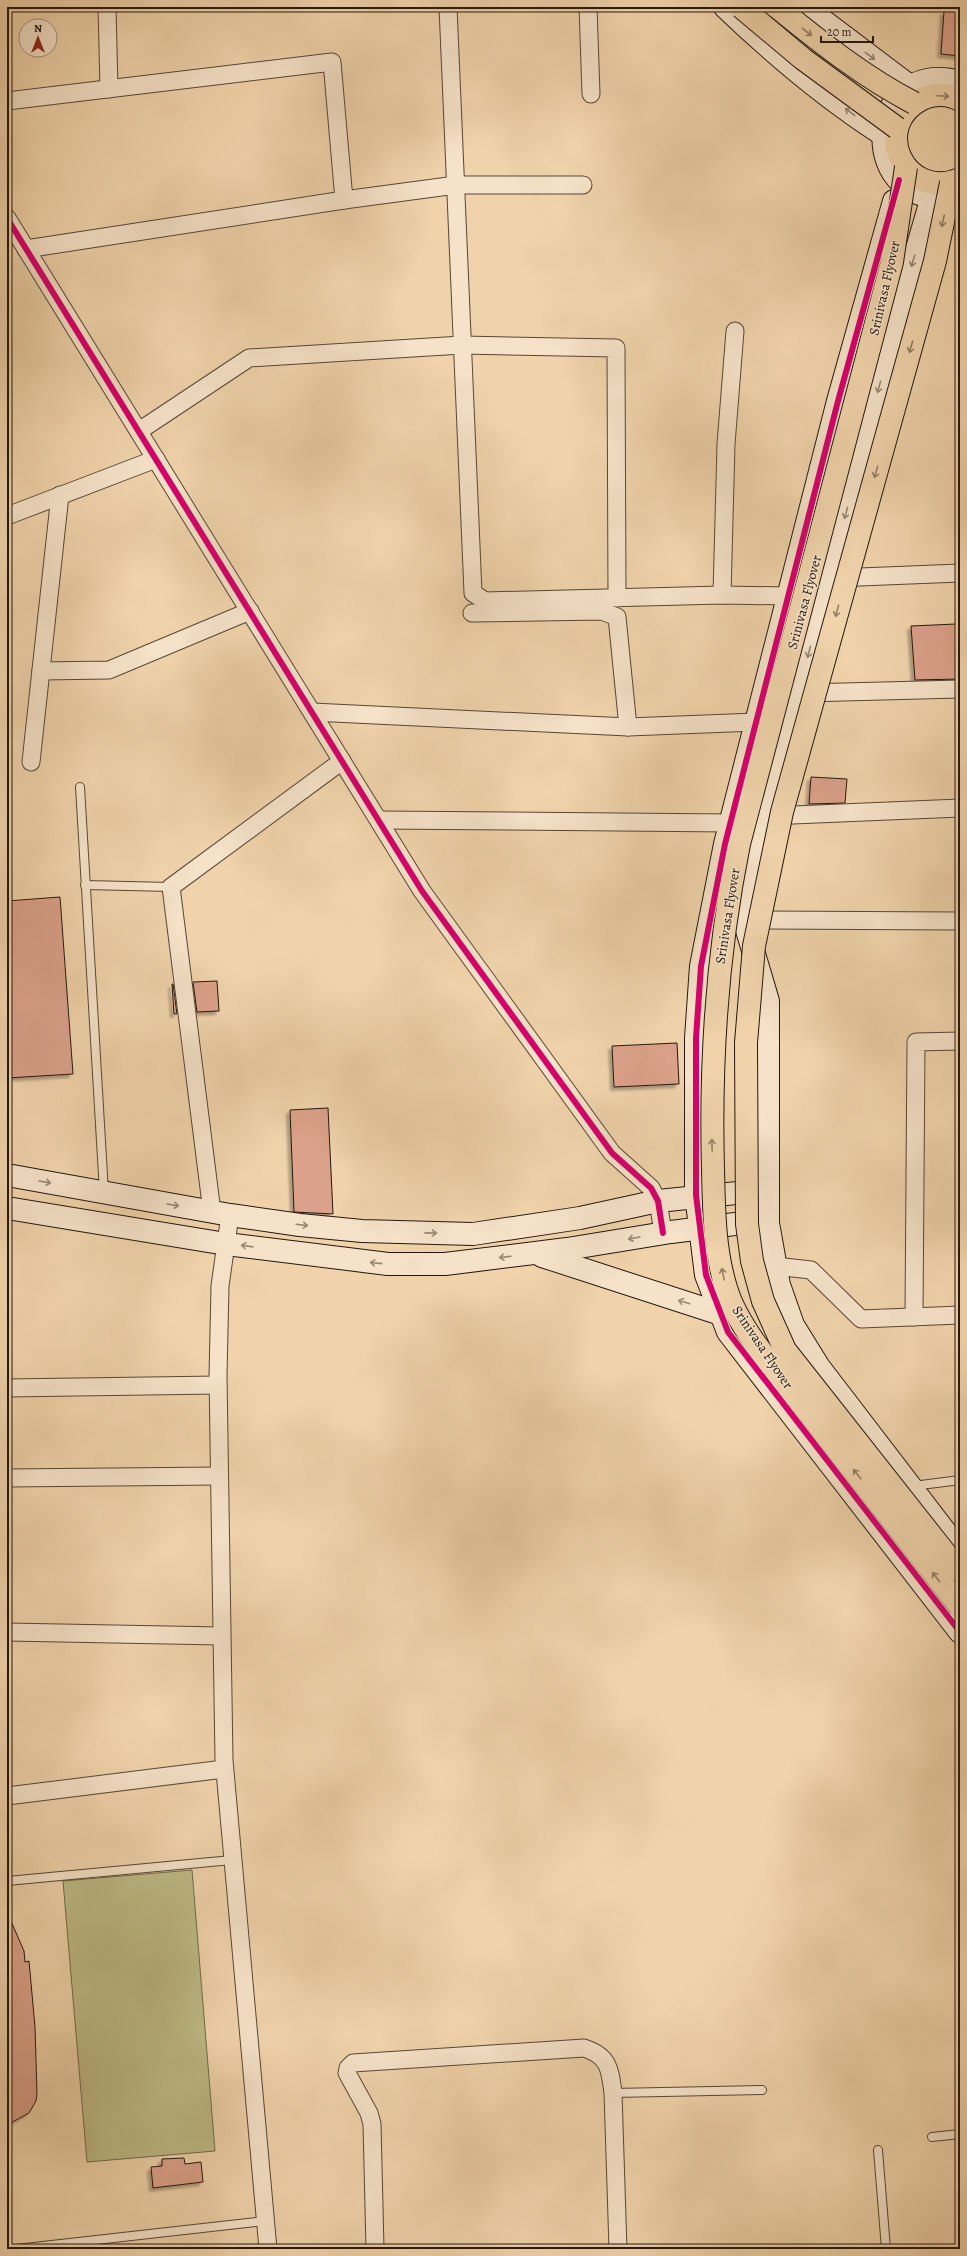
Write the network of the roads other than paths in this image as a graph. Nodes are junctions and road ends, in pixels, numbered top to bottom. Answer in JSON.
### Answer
{"nodes":[{"id":1,"x":107,"y":7,"type":"edge"},
{"id":2,"x":448,"y":7,"type":"edge"},
{"id":3,"x":588,"y":7,"type":"edge"},
{"id":4,"x":725,"y":7,"type":"edge"},
{"id":5,"x":741,"y":7,"type":"edge"},
{"id":6,"x":777,"y":7,"type":"edge"},
{"id":7,"x":805,"y":7,"type":"edge"},
{"id":8,"x":960,"y":82,"type":"edge"},
{"id":9,"x":110,"y":89,"type":"junction"},
{"id":10,"x":591,"y":94,"type":"dead end"},
{"id":11,"x":913,"y":95,"type":"junction"},
{"id":12,"x":960,"y":100,"type":"edge"},
{"id":13,"x":7,"y":101,"type":"edge"},
{"id":14,"x":890,"y":131,"type":"junction"},
{"id":15,"x":903,"y":174,"type":"junction"},
{"id":16,"x":456,"y":185,"type":"junction"},
{"id":17,"x":583,"y":185,"type":"dead end"},
{"id":18,"x":957,"y":185,"type":"edge"},
{"id":19,"x":932,"y":197,"type":"junction"},
{"id":20,"x":344,"y":200,"type":"junction"},
{"id":21,"x":7,"y":218,"type":"edge"},
{"id":22,"x":26,"y":249,"type":"junction"},
{"id":23,"x":735,"y":331,"type":"dead end"},
{"id":24,"x":462,"y":345,"type":"junction"},
{"id":25,"x":139,"y":431,"type":"junction"},
{"id":26,"x":156,"y":459,"type":"junction"},
{"id":27,"x":60,"y":495,"type":"junction"},
{"id":28,"x":7,"y":516,"type":"edge"},
{"id":29,"x":960,"y":573,"type":"edge"},
{"id":30,"x":829,"y":578,"type":"junction"},
{"id":31,"x":722,"y":595,"type":"junction"},
{"id":32,"x":788,"y":596,"type":"junction"},
{"id":33,"x":617,"y":598,"type":"junction"},
{"id":34,"x":250,"y":611,"type":"junction"},
{"id":35,"x":472,"y":613,"type":"dead end"},
{"id":36,"x":41,"y":671,"type":"junction"},
{"id":37,"x":960,"y":689,"type":"edge"},
{"id":38,"x":799,"y":693,"type":"junction"},
{"id":39,"x":312,"y":712,"type":"junction"},
{"id":40,"x":756,"y":722,"type":"junction"},
{"id":41,"x":628,"y":727,"type":"junction"},
{"id":42,"x":342,"y":761,"type":"junction"},
{"id":43,"x":31,"y":762,"type":"dead end"},
{"id":44,"x":80,"y":787,"type":"dead end"},
{"id":45,"x":960,"y":808,"type":"edge"},
{"id":46,"x":767,"y":816,"type":"junction"},
{"id":47,"x":378,"y":820,"type":"junction"},
{"id":48,"x":730,"y":823,"type":"junction"},
{"id":49,"x":86,"y":885,"type":"junction"},
{"id":50,"x":171,"y":886,"type":"junction"},
{"id":51,"x":744,"y":920,"type":"junction"},
{"id":52,"x":960,"y":921,"type":"edge"},
{"id":53,"x":960,"y":1041,"type":"edge"},
{"id":54,"x":7,"y":1175,"type":"edge"},
{"id":55,"x":768,"y":1190,"type":"junction"},
{"id":56,"x":104,"y":1192,"type":"junction"},
{"id":57,"x":696,"y":1195,"type":"junction"},
{"id":58,"x":658,"y":1200,"type":"junction"},
{"id":59,"x":7,"y":1208,"type":"edge"},
{"id":60,"x":221,"y":1213,"type":"junction"},
{"id":61,"x":768,"y":1220,"type":"junction"},
{"id":62,"x":700,"y":1228,"type":"junction"},
{"id":63,"x":662,"y":1233,"type":"junction"},
{"id":64,"x":226,"y":1244,"type":"junction"},
{"id":65,"x":534,"y":1253,"type":"junction"},
{"id":66,"x":775,"y":1266,"type":"junction"},
{"id":67,"x":721,"y":1314,"type":"junction"},
{"id":68,"x":960,"y":1315,"type":"edge"},
{"id":69,"x":914,"y":1317,"type":"junction"},
{"id":70,"x":218,"y":1385,"type":"junction"},
{"id":71,"x":7,"y":1388,"type":"edge"},
{"id":72,"x":219,"y":1476,"type":"junction"},
{"id":73,"x":7,"y":1478,"type":"edge"},
{"id":74,"x":960,"y":1480,"type":"edge"},
{"id":75,"x":910,"y":1486,"type":"junction"},
{"id":76,"x":960,"y":1551,"type":"edge"},
{"id":77,"x":960,"y":1572,"type":"edge"},
{"id":78,"x":960,"y":1608,"type":"edge"},
{"id":79,"x":7,"y":1632,"type":"edge"},
{"id":80,"x":960,"y":1632,"type":"edge"},
{"id":81,"x":221,"y":1636,"type":"junction"},
{"id":82,"x":224,"y":1769,"type":"junction"},
{"id":83,"x":7,"y":1796,"type":"edge"},
{"id":84,"x":232,"y":1860,"type":"junction"},
{"id":85,"x":7,"y":1881,"type":"edge"},
{"id":86,"x":762,"y":2090,"type":"dead end"},
{"id":87,"x":613,"y":2093,"type":"junction"},
{"id":88,"x":960,"y":2134,"type":"edge"},
{"id":89,"x":932,"y":2137,"type":"dead end"},
{"id":90,"x":878,"y":2150,"type":"dead end"},
{"id":91,"x":265,"y":2221,"type":"junction"},
{"id":92,"x":16,"y":2249,"type":"edge"},
{"id":93,"x":268,"y":2249,"type":"edge"},
{"id":94,"x":375,"y":2249,"type":"edge"},
{"id":95,"x":618,"y":2249,"type":"edge"},
{"id":96,"x":886,"y":2249,"type":"edge"}],
"edges":[{"from":1,"to":9,"type":"street"},
{"from":2,"to":16,"type":"street"},
{"from":3,"to":10,"type":"street"},
{"from":14,"to":4,"type":"street","one_way":true},
{"from":5,"to":14,"type":"main road","bridge":true},
{"from":6,"to":11,"type":"main road","one_way":true,"bridge":true},
{"from":7,"to":11,"type":"street","one_way":true},
{"from":8,"to":11,"type":"street"},
{"from":9,"to":13,"type":"street"},
{"from":9,"to":20,"type":"street"},
{"from":11,"to":12,"type":"main road","one_way":true},
{"from":11,"to":14,"type":"main road"},
{"from":14,"to":15,"type":"main road"},
{"from":15,"to":18,"type":"main road"},
{"from":15,"to":19,"type":"street"},
{"from":15,"to":32,"type":"street"},
{"from":78,"to":15,"type":"main road","name":"Srinivasa Flyover","one_way":true,"bridge":true},
{"from":16,"to":17,"type":"street"},
{"from":16,"to":20,"type":"street"},
{"from":16,"to":24,"type":"street"},
{"from":18,"to":19,"type":"street"},
{"from":18,"to":77,"type":"main road","name":"Srinivasa Flyover","one_way":true,"bridge":true},
{"from":19,"to":30,"type":"street","one_way":true},
{"from":20,"to":22,"type":"street"},
{"from":21,"to":22,"type":"street"},
{"from":22,"to":25,"type":"street"},
{"from":23,"to":31,"type":"street"},
{"from":24,"to":25,"type":"street"},
{"from":24,"to":33,"type":"street"},
{"from":24,"to":33,"type":"street"},
{"from":25,"to":26,"type":"street"},
{"from":26,"to":27,"type":"street"},
{"from":26,"to":34,"type":"street"},
{"from":27,"to":28,"type":"street"},
{"from":27,"to":36,"type":"street"},
{"from":29,"to":30,"type":"street"},
{"from":30,"to":38,"type":"street","one_way":true},
{"from":31,"to":32,"type":"street"},
{"from":31,"to":33,"type":"street"},
{"from":32,"to":40,"type":"street"},
{"from":34,"to":36,"type":"street"},
{"from":34,"to":39,"type":"street"},
{"from":35,"to":41,"type":"street"},
{"from":36,"to":43,"type":"street"},
{"from":37,"to":38,"type":"street"},
{"from":38,"to":46,"type":"street"},
{"from":39,"to":41,"type":"street"},
{"from":39,"to":42,"type":"street"},
{"from":40,"to":41,"type":"street"},
{"from":40,"to":48,"type":"street"},
{"from":42,"to":47,"type":"street"},
{"from":42,"to":50,"type":"street"},
{"from":44,"to":49,"type":"lane"},
{"from":45,"to":46,"type":"street"},
{"from":46,"to":51,"type":"street"},
{"from":47,"to":48,"type":"street"},
{"from":47,"to":58,"type":"street"},
{"from":48,"to":57,"type":"street"},
{"from":49,"to":50,"type":"lane"},
{"from":49,"to":56,"type":"lane"},
{"from":50,"to":60,"type":"street"},
{"from":51,"to":52,"type":"street"},
{"from":51,"to":55,"type":"street"},
{"from":53,"to":69,"type":"street"},
{"from":54,"to":56,"type":"street","one_way":true},
{"from":55,"to":57,"type":"street"},
{"from":55,"to":61,"type":"street"},
{"from":56,"to":60,"type":"street","one_way":true},
{"from":57,"to":58,"type":"street"},
{"from":57,"to":62,"type":"street"},
{"from":60,"to":58,"type":"street","one_way":true},
{"from":58,"to":63,"type":"street"},
{"from":59,"to":64,"type":"street"},
{"from":60,"to":64,"type":"street"},
{"from":61,"to":62,"type":"street"},
{"from":61,"to":66,"type":"street"},
{"from":62,"to":63,"type":"street"},
{"from":62,"to":67,"type":"street"},
{"from":63,"to":65,"type":"street","one_way":true},
{"from":65,"to":64,"type":"street","one_way":true},
{"from":64,"to":70,"type":"street"},
{"from":67,"to":65,"type":"street","one_way":true},
{"from":66,"to":69,"type":"street"},
{"from":66,"to":75,"type":"street"},
{"from":67,"to":80,"type":"street"},
{"from":68,"to":69,"type":"street"},
{"from":70,"to":71,"type":"street"},
{"from":70,"to":72,"type":"street"},
{"from":72,"to":73,"type":"street"},
{"from":72,"to":81,"type":"street"},
{"from":74,"to":75,"type":"lane"},
{"from":75,"to":76,"type":"street"},
{"from":79,"to":81,"type":"street"},
{"from":81,"to":82,"type":"street"},
{"from":82,"to":83,"type":"street"},
{"from":82,"to":84,"type":"street"},
{"from":84,"to":85,"type":"lane"},
{"from":84,"to":91,"type":"street"},
{"from":86,"to":87,"type":"lane"},
{"from":87,"to":94,"type":"street"},
{"from":87,"to":95,"type":"street"},
{"from":88,"to":89,"type":"lane"},
{"from":90,"to":96,"type":"lane"},
{"from":91,"to":92,"type":"lane"},
{"from":91,"to":93,"type":"street"}]}
